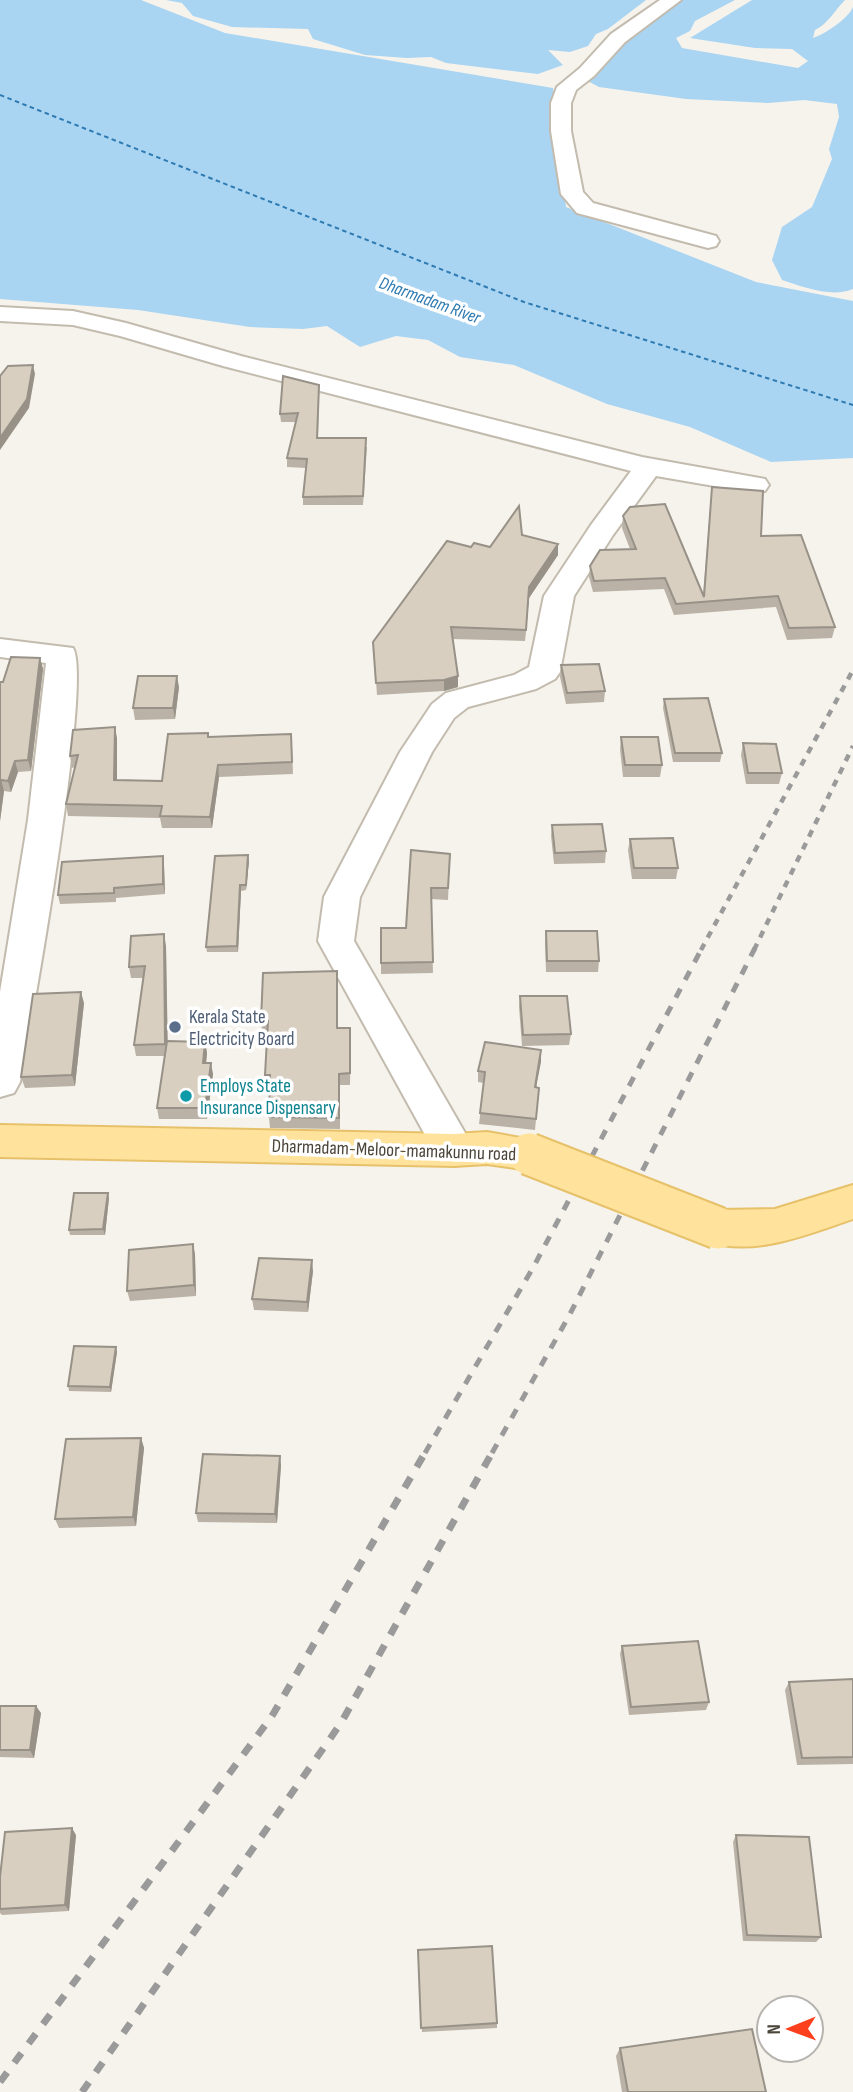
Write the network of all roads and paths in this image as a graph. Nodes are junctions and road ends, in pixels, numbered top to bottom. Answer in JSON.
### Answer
{"nodes":[{"id":1,"x":672,"y":0,"type":"edge"},
{"id":2,"x":708,"y":241,"type":"dead end"},
{"id":3,"x":0,"y":314,"type":"edge"},
{"id":4,"x":641,"y":466,"type":"junction"},
{"id":5,"x":755,"y":485,"type":"dead end"},
{"id":6,"x":0,"y":648,"type":"edge"},
{"id":7,"x":0,"y":1082,"type":"edge"},
{"id":8,"x":0,"y":1142,"type":"edge"},
{"id":9,"x":454,"y":1150,"type":"junction"},
{"id":10,"x":853,"y":1202,"type":"edge"}],
"edges":[{"from":1,"to":2,"type":"street"},
{"from":3,"to":4,"type":"street"},
{"from":4,"to":5,"type":"street"},
{"from":4,"to":9,"type":"street"},
{"from":6,"to":7,"type":"street"},
{"from":8,"to":9,"type":"main road","name":"Dharmadam-Meloor-mamakunnu road"},
{"from":9,"to":10,"type":"main road","name":"Dharmadam-Meloor-mamakunnu road","bridge":true}]}
